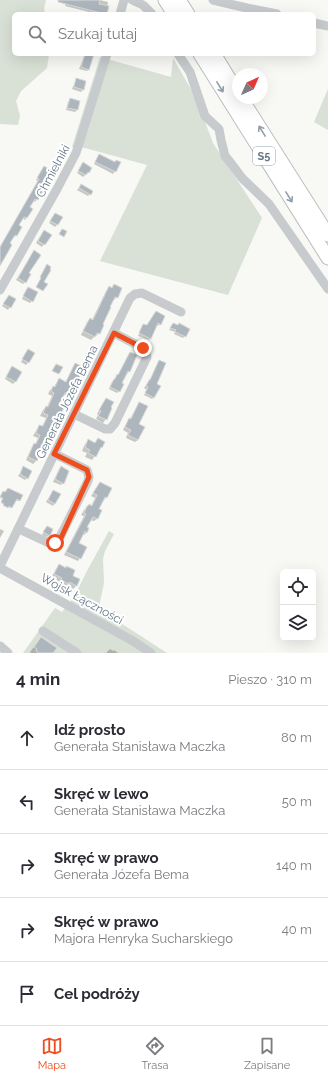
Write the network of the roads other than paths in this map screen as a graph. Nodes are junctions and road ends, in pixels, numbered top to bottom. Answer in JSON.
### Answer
{"nodes":[{"id":1,"x":124,"y":0,"type":"edge"},
{"id":2,"x":132,"y":0,"type":"edge"},
{"id":3,"x":165,"y":0,"type":"edge"},
{"id":4,"x":179,"y":0,"type":"edge"},
{"id":5,"x":213,"y":0,"type":"edge"},
{"id":6,"x":248,"y":4,"type":"edge"},
{"id":7,"x":121,"y":12,"type":"edge"},
{"id":8,"x":150,"y":12,"type":"edge"},
{"id":9,"x":173,"y":12,"type":"edge"},
{"id":10,"x":187,"y":12,"type":"edge"},
{"id":11,"x":271,"y":12,"type":"edge"},
{"id":12,"x":316,"y":23,"type":"edge"},
{"id":13,"x":328,"y":26,"type":"edge"},
{"id":14,"x":106,"y":56,"type":"edge"},
{"id":15,"x":179,"y":56,"type":"edge"},
{"id":16,"x":201,"y":56,"type":"edge"},
{"id":17,"x":215,"y":56,"type":"edge"},
{"id":18,"x":232,"y":83,"type":"edge"},
{"id":19,"x":245,"y":104,"type":"edge"},
{"id":20,"x":328,"y":235,"type":"edge"},
{"id":21,"x":328,"y":258,"type":"edge"},
{"id":22,"x":328,"y":289,"type":"edge"},
{"id":23,"x":0,"y":290,"type":"edge"},
{"id":24,"x":180,"y":312,"type":"dead end"},
{"id":25,"x":114,"y":333,"type":"junction"},
{"id":26,"x":74,"y":414,"type":"junction"},
{"id":27,"x":54,"y":454,"type":"junction"},
{"id":28,"x":19,"y":529,"type":"junction"},
{"id":29,"x":0,"y":567,"type":"edge"},
{"id":30,"x":43,"y":631,"type":"dead end"},
{"id":31,"x":0,"y":646,"type":"edge"},
{"id":32,"x":148,"y":652,"type":"edge"},
{"id":33,"x":8,"y":653,"type":"edge"},
{"id":34,"x":77,"y":653,"type":"edge"}],
"edges":[{"from":1,"to":7,"type":"street"},
{"from":2,"to":8,"type":"street"},
{"from":3,"to":9,"type":"highway"},
{"from":4,"to":10,"type":"highway"},
{"from":5,"to":6,"type":"street"},
{"from":6,"to":11,"type":"street"},
{"from":12,"to":13,"type":"street"},
{"from":14,"to":23,"type":"street","name":"Chmielniki"},
{"from":15,"to":22,"type":"street"},
{"from":16,"to":21,"type":"highway","number":"S5","one_way":true},
{"from":17,"to":18,"type":"highway"},
{"from":20,"to":19,"type":"highway","number":"S5","one_way":true},
{"from":24,"to":25,"type":"street","name":"Generała Józefa Bema"},
{"from":25,"to":26,"type":"street","name":"Generała Józefa Bema"},
{"from":25,"to":26,"type":"street"},
{"from":26,"to":27,"type":"street","name":"Generała Józefa Bema"},
{"from":27,"to":28,"type":"street","name":"Generała Józefa Bema"},
{"from":27,"to":28,"type":"street"},
{"from":28,"to":29,"type":"street","name":"Generała Józefa Bema"},
{"from":29,"to":32,"type":"street","name":"Wojsk Łączności"},
{"from":30,"to":34,"type":"street"},
{"from":31,"to":33,"type":"street"}]}
